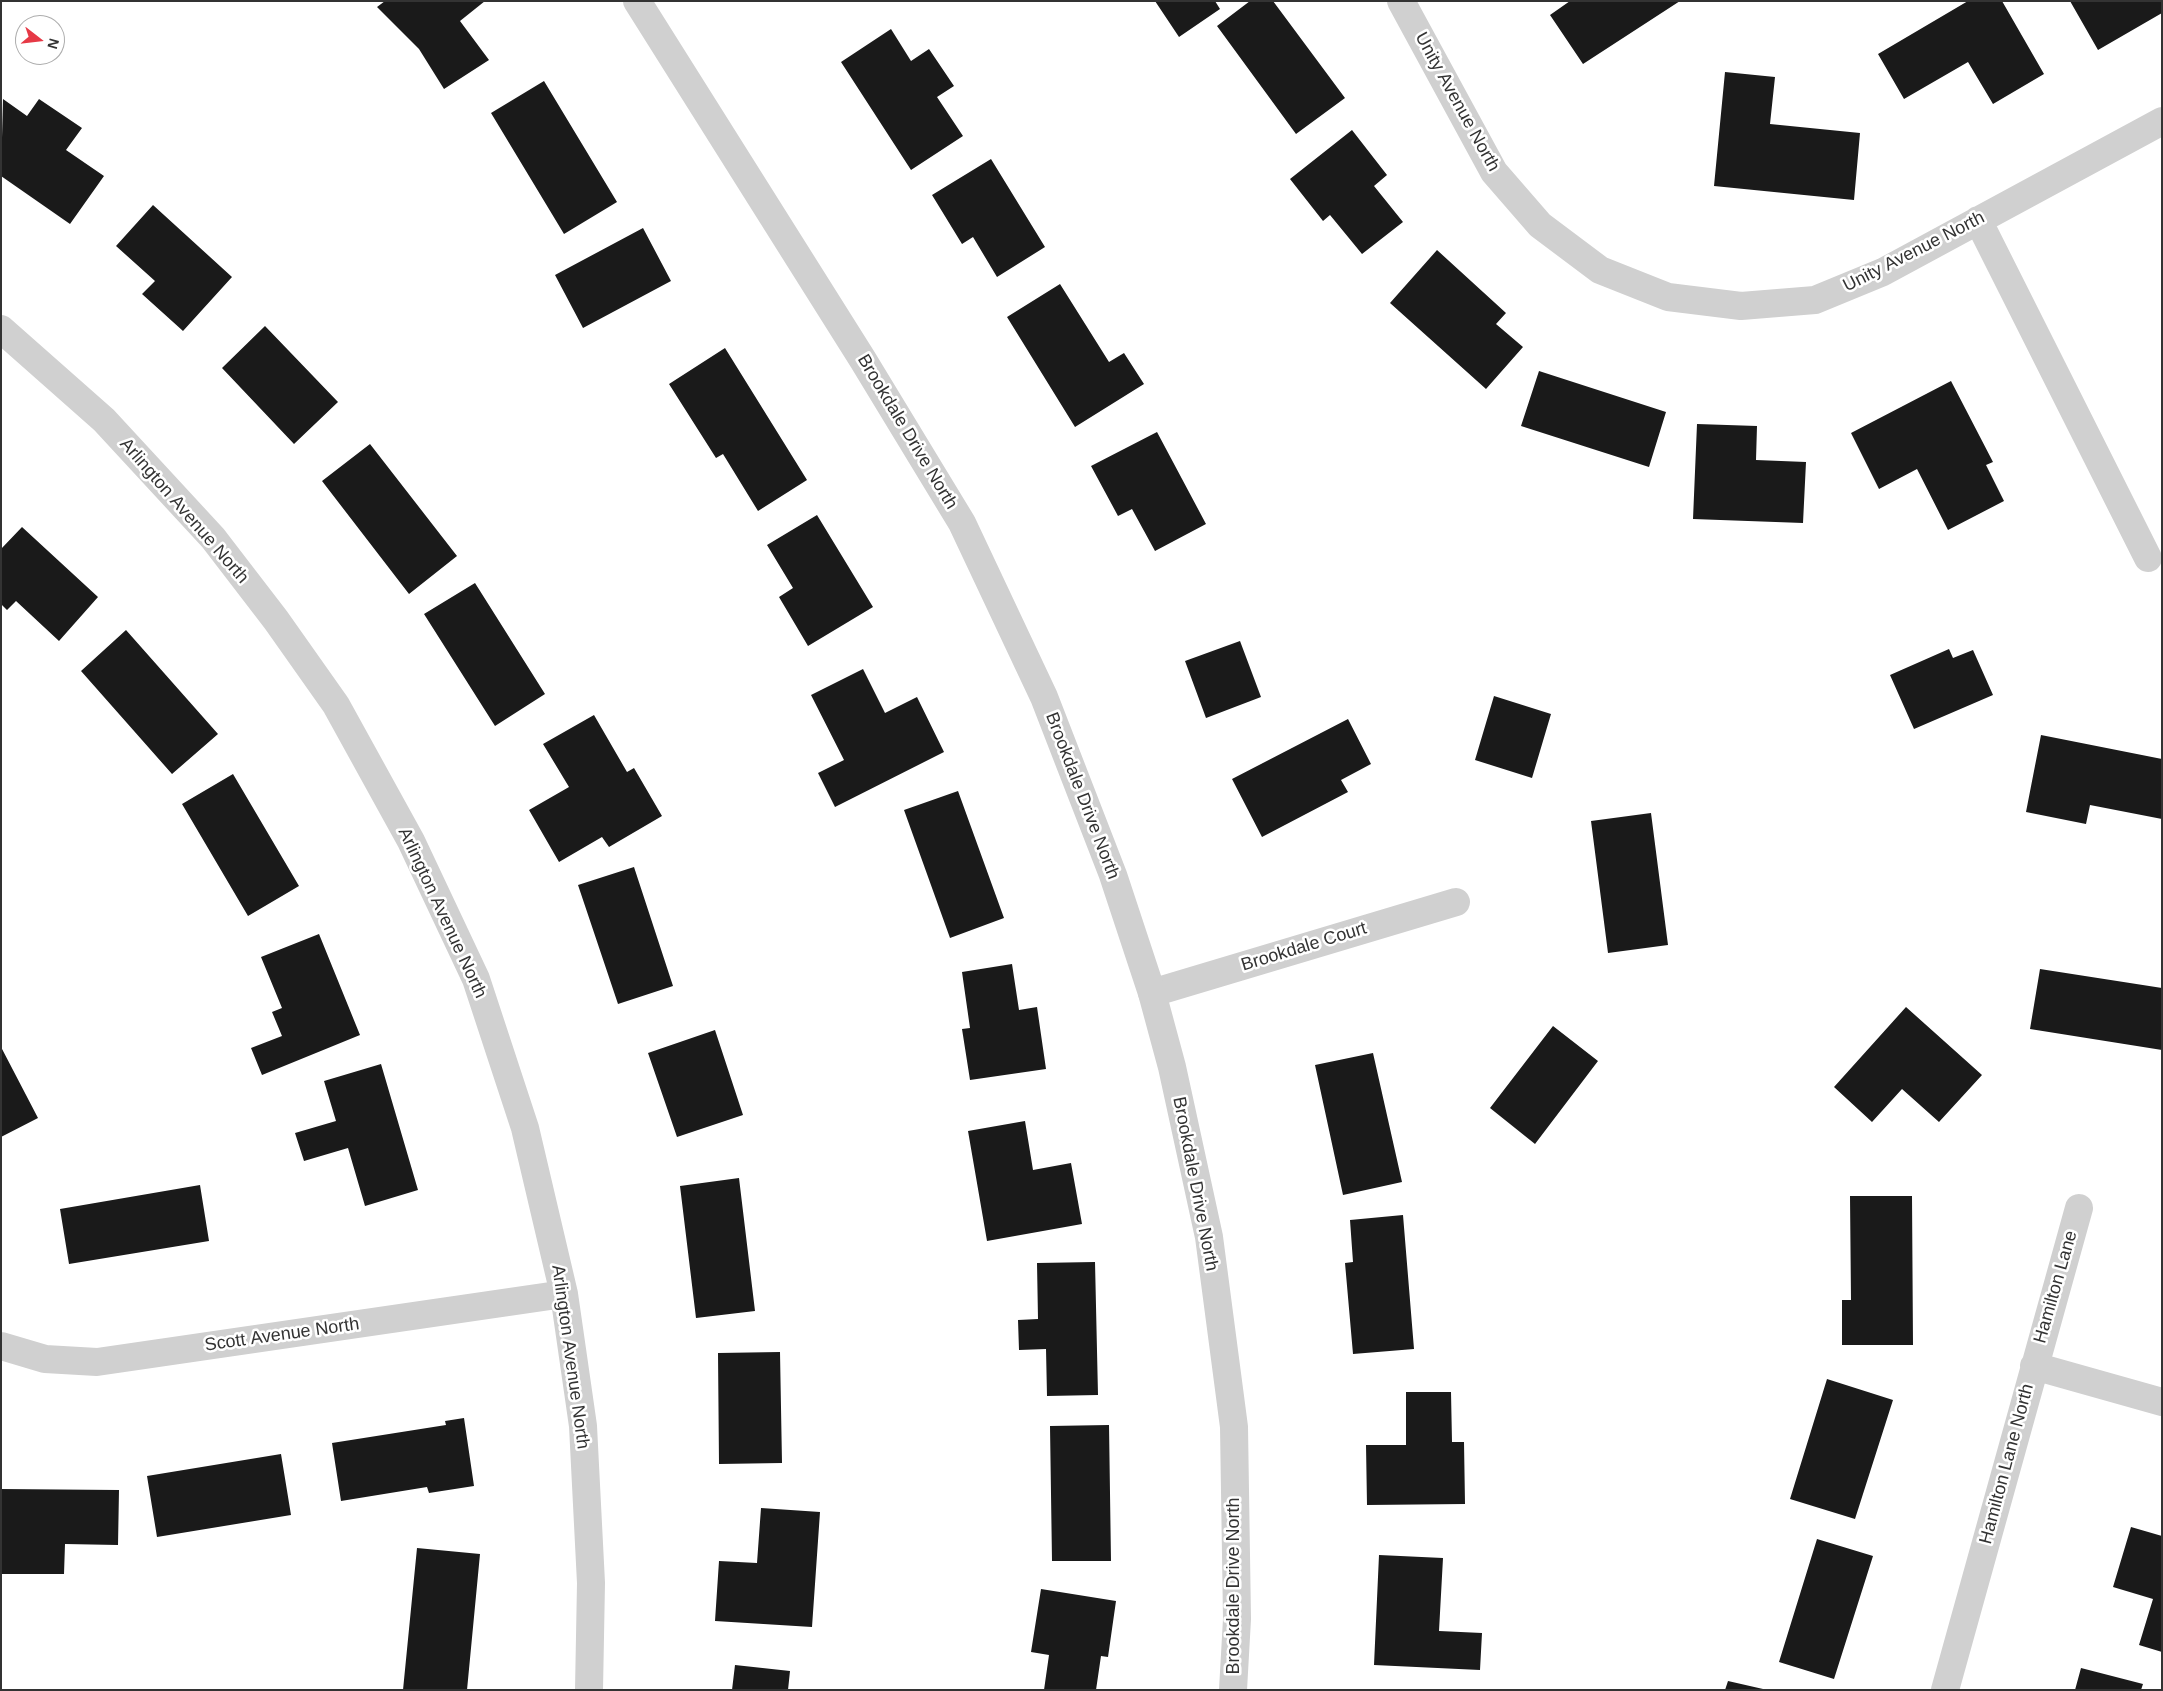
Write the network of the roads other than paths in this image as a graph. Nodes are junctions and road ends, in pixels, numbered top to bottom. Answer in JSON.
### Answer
{"nodes":[{"id":1,"x":636,"y":1,"type":"edge"},
{"id":2,"x":1401,"y":1,"type":"edge"},
{"id":3,"x":2162,"y":121,"type":"edge"},
{"id":4,"x":1978,"y":220,"type":"junction"},
{"id":5,"x":1,"y":328,"type":"edge"},
{"id":6,"x":2148,"y":558,"type":"dead end"},
{"id":7,"x":1456,"y":902,"type":"dead end"},
{"id":8,"x":1152,"y":993,"type":"junction"},
{"id":9,"x":2079,"y":1208,"type":"dead end"},
{"id":10,"x":564,"y":1294,"type":"junction"},
{"id":11,"x":1,"y":1346,"type":"edge"},
{"id":12,"x":2034,"y":1366,"type":"junction"},
{"id":13,"x":2162,"y":1402,"type":"edge"},
{"id":14,"x":588,"y":1690,"type":"edge"},
{"id":15,"x":1233,"y":1690,"type":"edge"},
{"id":16,"x":1945,"y":1690,"type":"edge"}],
"edges":[{"from":1,"to":8,"type":"street","name":"Brookdale Drive North"},
{"from":2,"to":4,"type":"street","name":"Unity Avenue North"},
{"from":3,"to":4,"type":"street","name":"Unity Avenue North"},
{"from":4,"to":6,"type":"street"},
{"from":5,"to":10,"type":"street","name":"Arlington Avenue North"},
{"from":7,"to":8,"type":"street","name":"Brookdale Court"},
{"from":8,"to":15,"type":"street","name":"Brookdale Drive North"},
{"from":9,"to":12,"type":"street","name":"Hamilton Lane"},
{"from":10,"to":11,"type":"street","name":"Scott Avenue North"},
{"from":10,"to":14,"type":"street","name":"Arlington Avenue North"},
{"from":12,"to":13,"type":"street","name":"Hamilton Lane North"},
{"from":12,"to":16,"type":"street","name":"Hamilton Lane North"}]}
